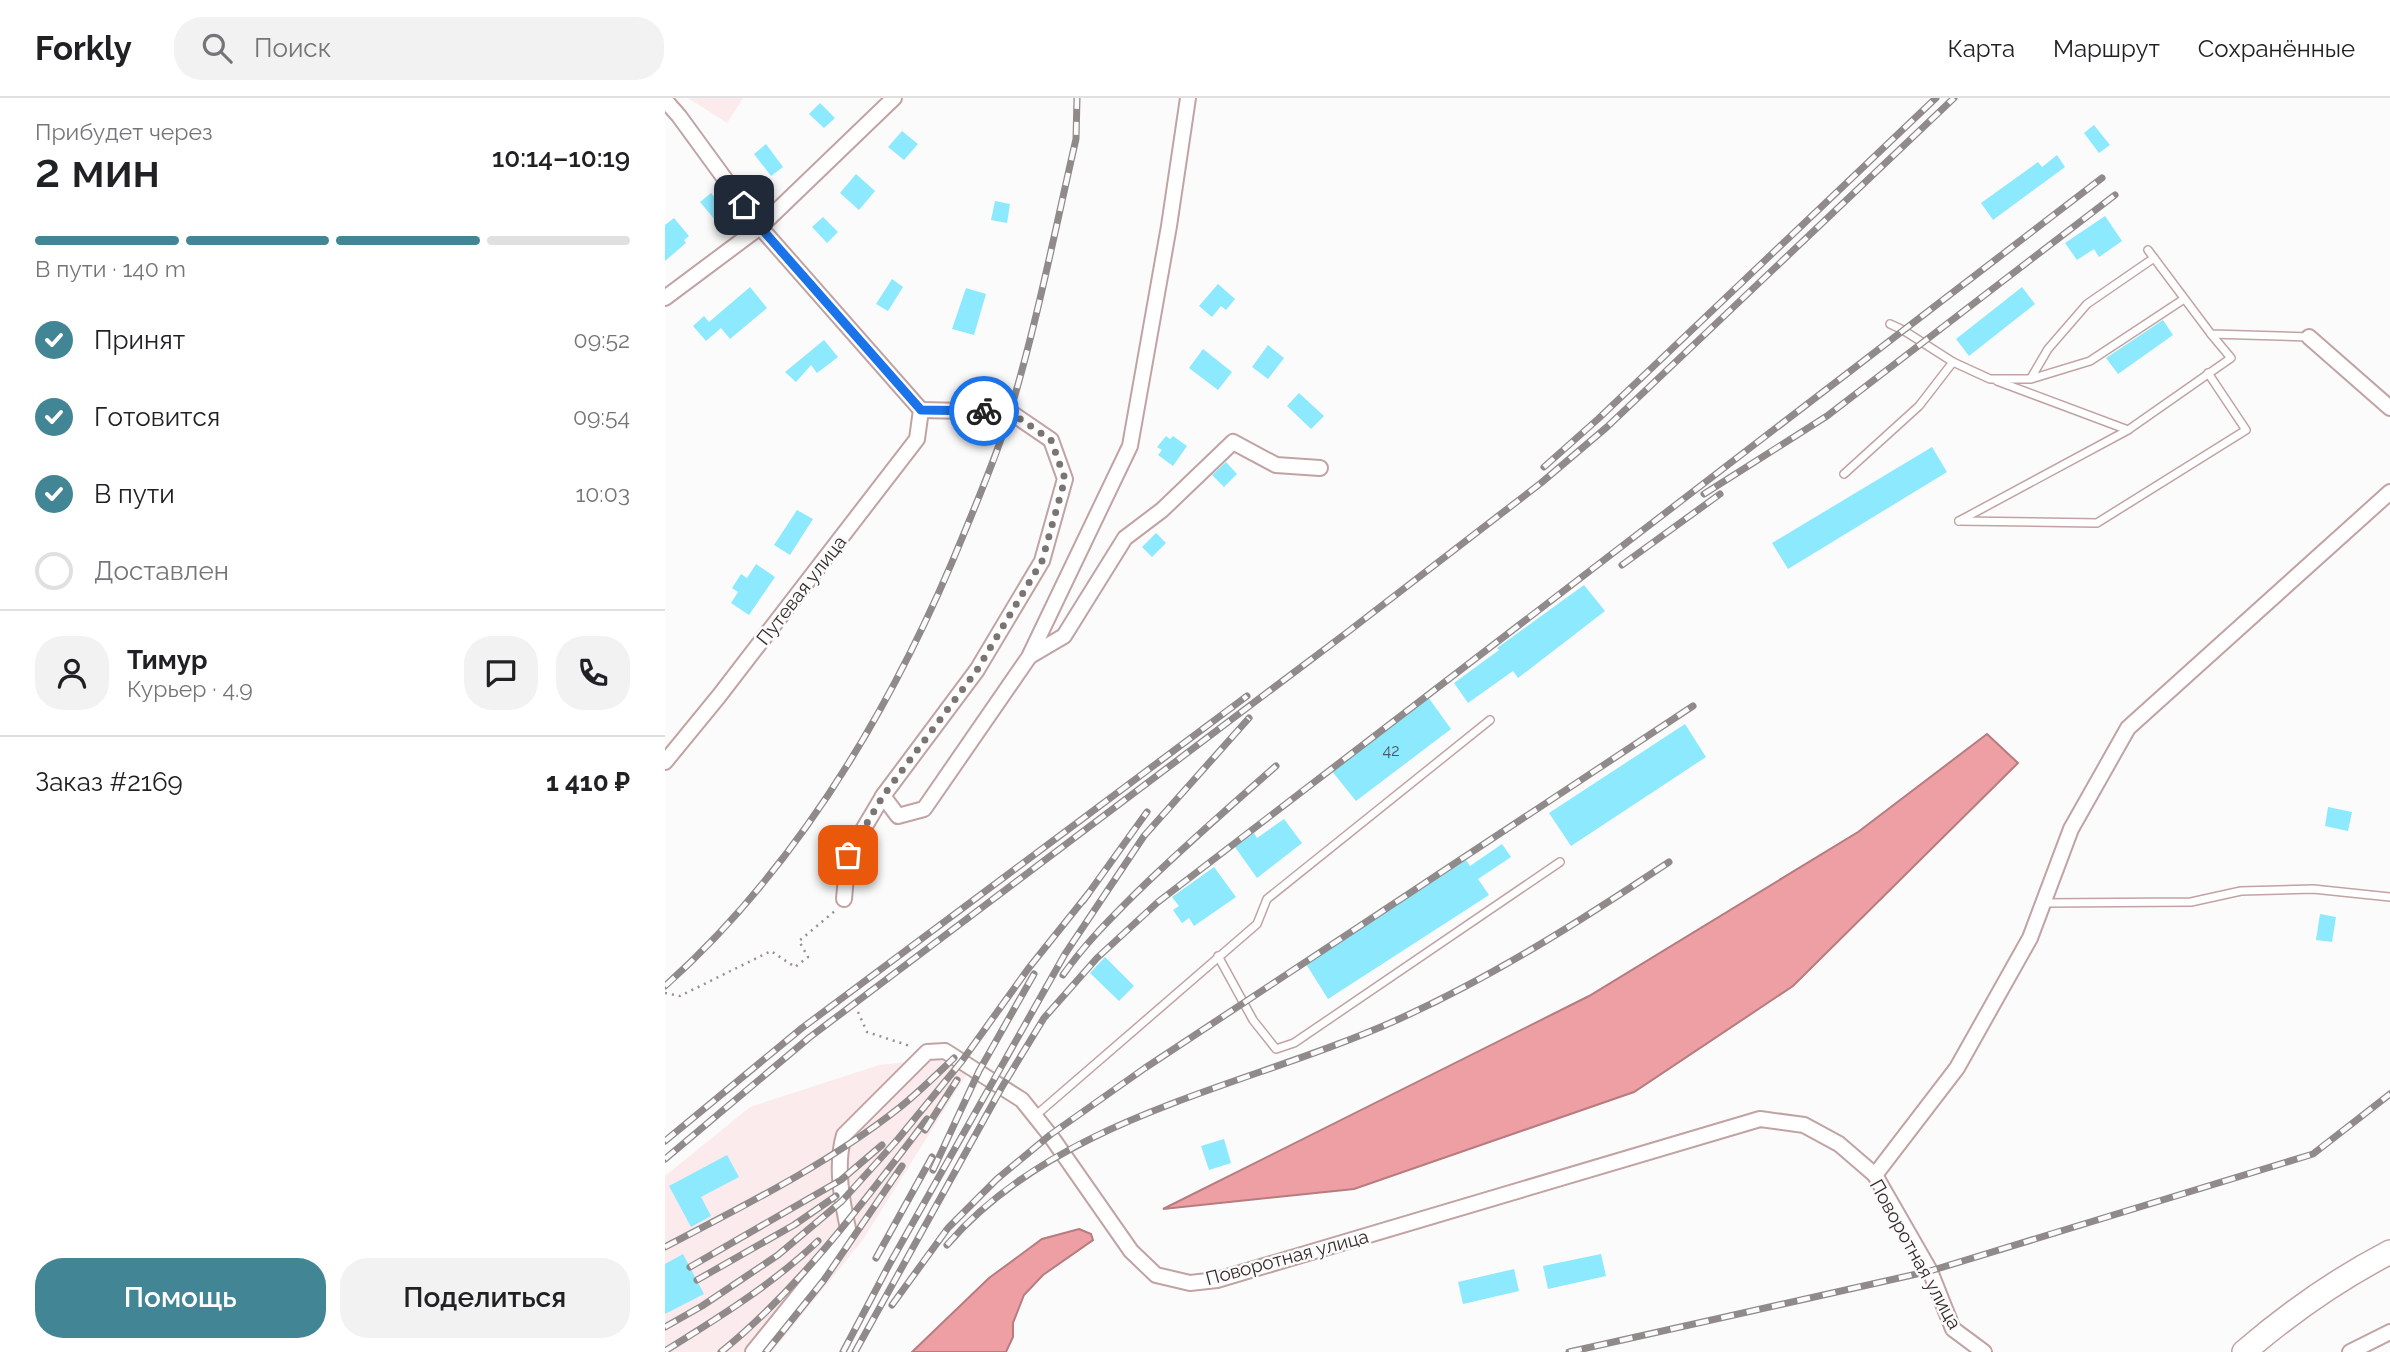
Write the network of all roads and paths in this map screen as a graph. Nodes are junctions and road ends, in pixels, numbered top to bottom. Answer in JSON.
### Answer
{"nodes":[{"id":1,"x":894,"y":98,"type":"edge"},
{"id":2,"x":1188,"y":98,"type":"edge"},
{"id":3,"x":665,"y":100,"type":"edge"},
{"id":4,"x":760,"y":227,"type":"junction"},
{"id":5,"x":2148,"y":250,"type":"dead end"},
{"id":6,"x":2154,"y":258,"type":"junction"},
{"id":7,"x":665,"y":298,"type":"edge"},
{"id":8,"x":2185,"y":299,"type":"junction"},
{"id":9,"x":1890,"y":324,"type":"dead end"},
{"id":10,"x":2210,"y":334,"type":"junction"},
{"id":11,"x":2309,"y":337,"type":"joint"},
{"id":12,"x":1954,"y":362,"type":"junction"},
{"id":13,"x":2209,"y":373,"type":"junction"},
{"id":14,"x":1990,"y":379,"type":"junction"},
{"id":15,"x":2031,"y":379,"type":"junction"},
{"id":16,"x":2390,"y":408,"type":"edge"},
{"id":17,"x":921,"y":410,"type":"junction"},
{"id":18,"x":2128,"y":430,"type":"junction"},
{"id":19,"x":1320,"y":468,"type":"dead end"},
{"id":20,"x":1844,"y":474,"type":"dead end"},
{"id":21,"x":2390,"y":492,"type":"edge"},
{"id":22,"x":1029,"y":657,"type":"junction"},
{"id":23,"x":1490,"y":720,"type":"dead end"},
{"id":24,"x":665,"y":762,"type":"edge"},
{"id":25,"x":883,"y":796,"type":"junction"},
{"id":26,"x":1560,"y":862,"type":"dead end"},
{"id":27,"x":2390,"y":897,"type":"edge"},
{"id":28,"x":844,"y":898,"type":"joint"},
{"id":29,"x":2044,"y":903,"type":"junction"},
{"id":30,"x":1218,"y":956,"type":"junction"},
{"id":31,"x":665,"y":993,"type":"edge"},
{"id":32,"x":858,"y":1012,"type":"dead end"},
{"id":33,"x":927,"y":1052,"type":"junction"},
{"id":34,"x":1035,"y":1116,"type":"junction"},
{"id":35,"x":1875,"y":1175,"type":"junction"},
{"id":36,"x":2390,"y":1252,"type":"edge"},
{"id":37,"x":2390,"y":1332,"type":"edge"},
{"id":38,"x":753,"y":1352,"type":"edge"},
{"id":39,"x":1984,"y":1352,"type":"edge"},
{"id":40,"x":2244,"y":1352,"type":"edge"},
{"id":41,"x":2350,"y":1352,"type":"edge"}],
"edges":[{"from":1,"to":4,"type":"street"},
{"from":2,"to":22,"type":"street"},
{"from":3,"to":4,"type":"street"},
{"from":4,"to":7,"type":"street"},
{"from":4,"to":17,"type":"street"},
{"from":5,"to":6,"type":"lane"},
{"from":6,"to":8,"type":"lane"},
{"from":6,"to":15,"type":"lane"},
{"from":8,"to":10,"type":"lane"},
{"from":8,"to":15,"type":"lane"},
{"from":9,"to":12,"type":"lane"},
{"from":10,"to":11,"type":"lane"},
{"from":10,"to":13,"type":"lane"},
{"from":11,"to":16,"type":"street"},
{"from":12,"to":14,"type":"lane"},
{"from":12,"to":20,"type":"lane"},
{"from":13,"to":18,"type":"lane"},
{"from":13,"to":18,"type":"lane"},
{"from":14,"to":15,"type":"lane"},
{"from":14,"to":18,"type":"lane"},
{"from":17,"to":24,"type":"street","name":"Путевая улица"},
{"from":17,"to":25,"type":"street"},
{"from":19,"to":22,"type":"street"},
{"from":21,"to":29,"type":"street"},
{"from":22,"to":25,"type":"street"},
{"from":23,"to":30,"type":"lane"},
{"from":25,"to":28,"type":"street"},
{"from":26,"to":30,"type":"lane"},
{"from":27,"to":29,"type":"lane"},
{"from":28,"to":31,"type":"path"},
{"from":29,"to":35,"type":"street"},
{"from":30,"to":34,"type":"lane"},
{"from":32,"to":33,"type":"path"},
{"from":33,"to":34,"type":"street","name":"Поворотная улица"},
{"from":33,"to":38,"type":"street"},
{"from":34,"to":35,"type":"street","name":"Поворотная улица"},
{"from":35,"to":39,"type":"street","name":"Поворотная улица"},
{"from":36,"to":40,"type":"main road"},
{"from":37,"to":41,"type":"street"}]}
